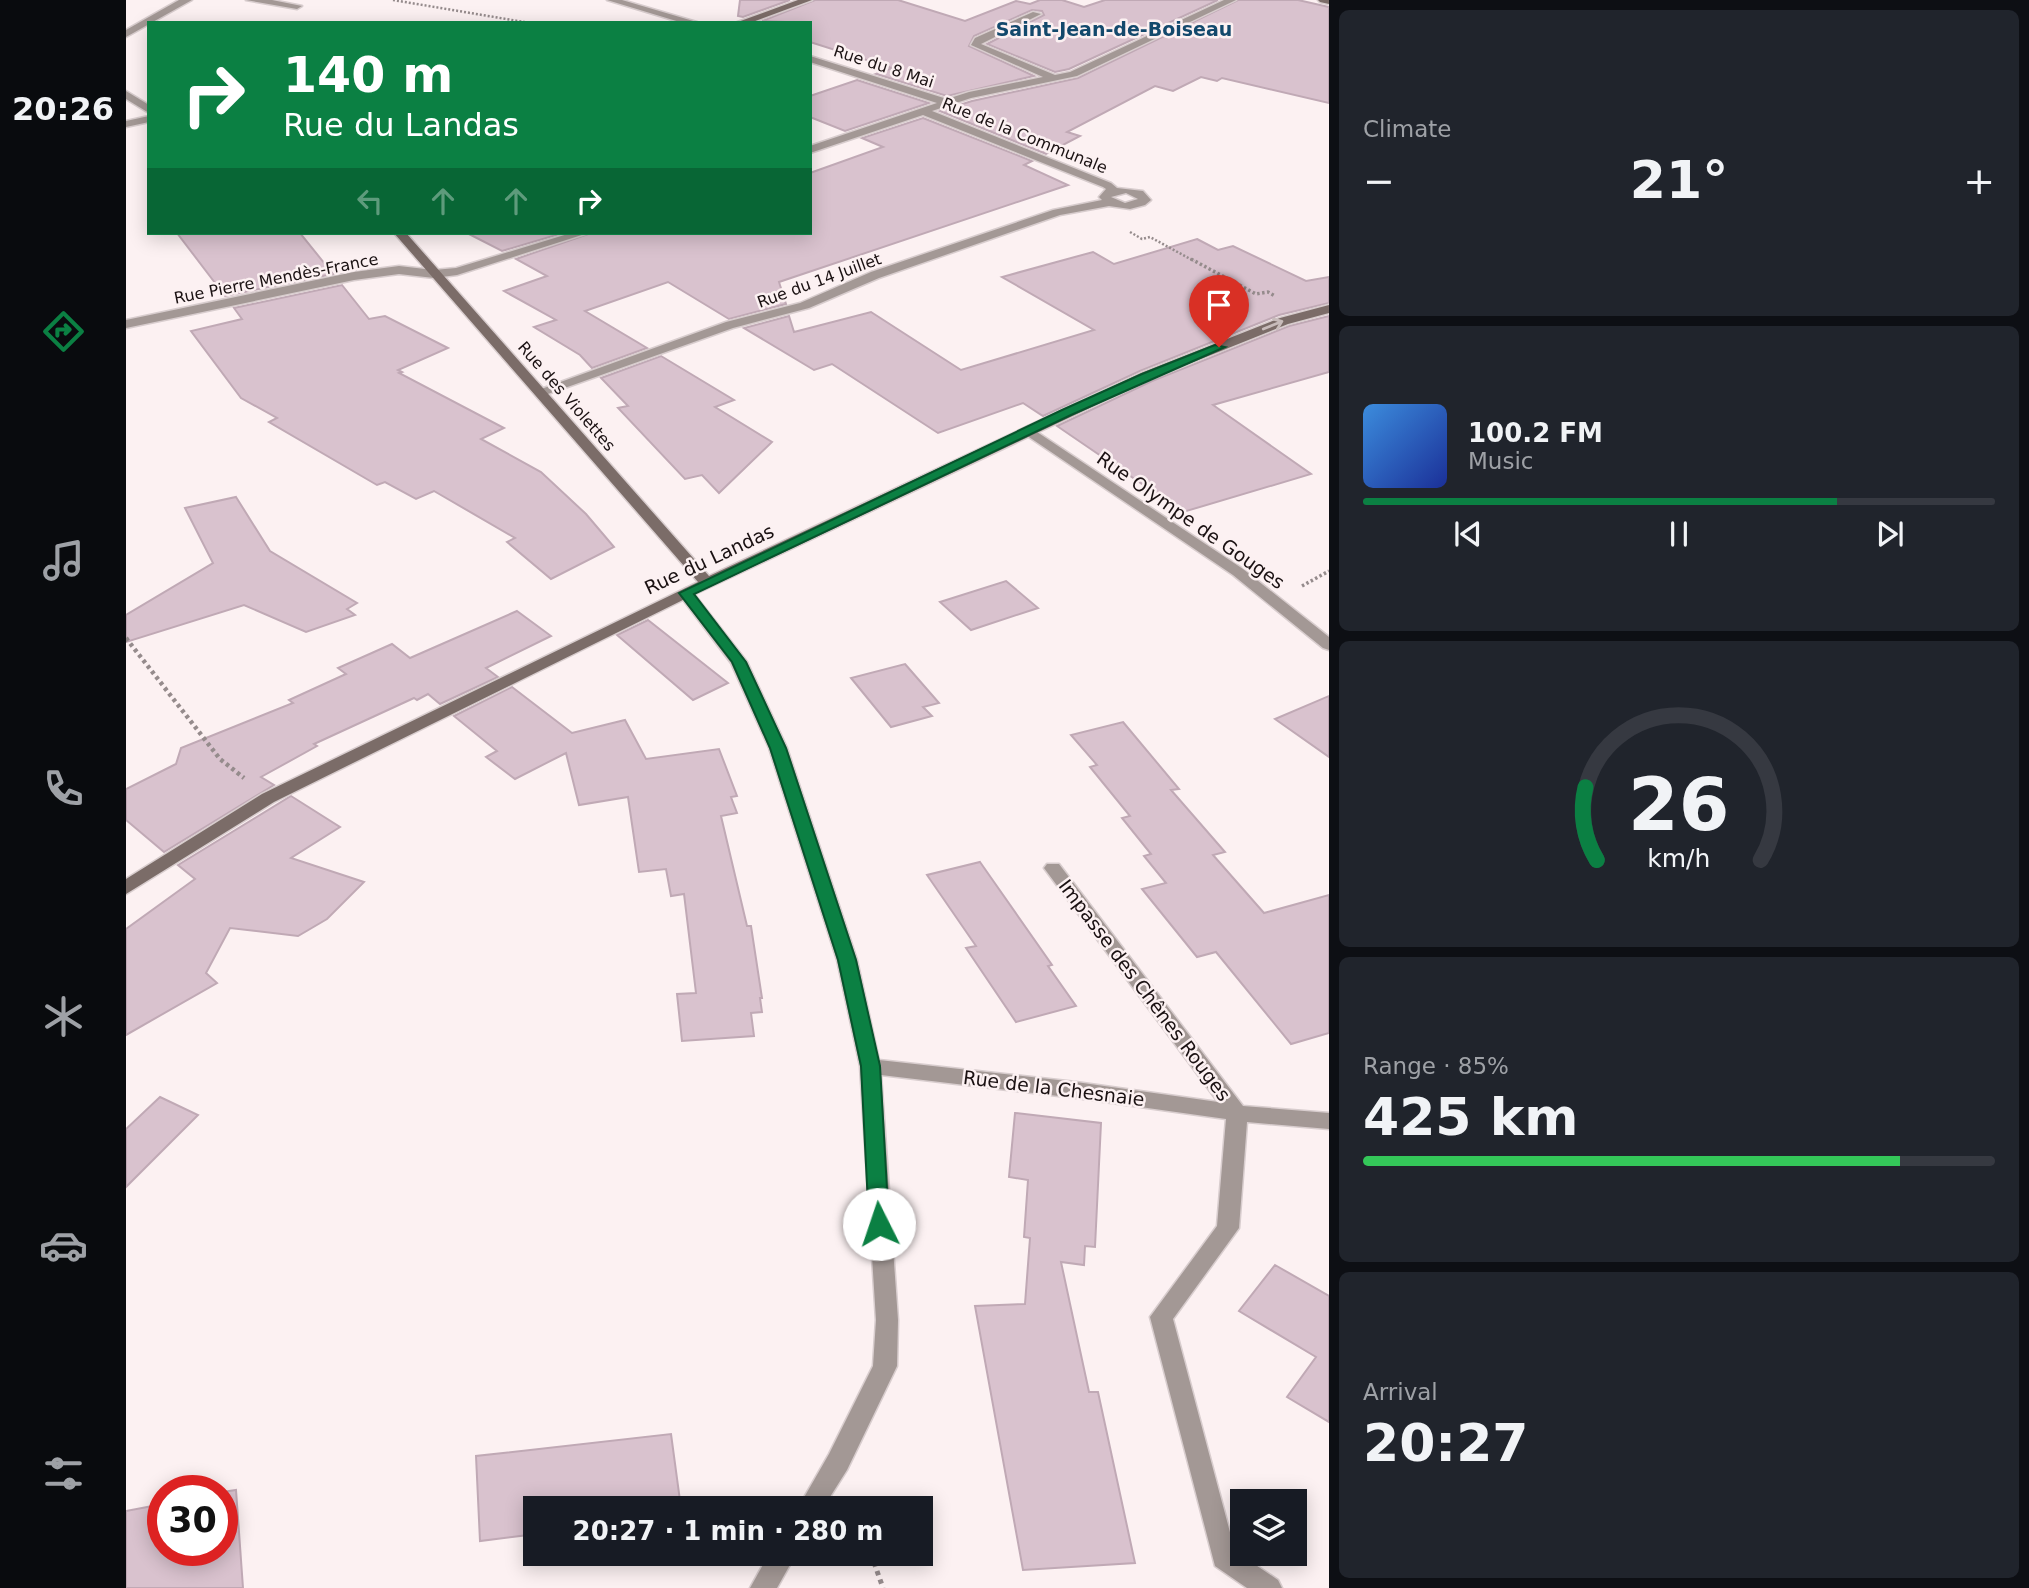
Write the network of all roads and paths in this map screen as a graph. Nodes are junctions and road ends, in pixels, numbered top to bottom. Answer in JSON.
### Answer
{"nodes":[{"id":1,"x":187,"y":0,"type":"edge"},
{"id":2,"x":251,"y":0,"type":"edge"},
{"id":3,"x":396,"y":0,"type":"edge"},
{"id":4,"x":612,"y":0,"type":"edge"},
{"id":5,"x":807,"y":0,"type":"edge"},
{"id":6,"x":1231,"y":0,"type":"edge"},
{"id":7,"x":1323,"y":0,"type":"edge"},
{"id":8,"x":1329,"y":1,"type":"edge"},
{"id":9,"x":297,"y":6,"type":"dead end"},
{"id":10,"x":640,"y":7,"type":"junction"},
{"id":11,"x":1036,"y":14,"type":"dead end"},
{"id":12,"x":624,"y":17,"type":"dead end"},
{"id":13,"x":152,"y":21,"type":"edge"},
{"id":14,"x":512,"y":21,"type":"edge"},
{"id":15,"x":688,"y":21,"type":"edge"},
{"id":16,"x":746,"y":21,"type":"edge"},
{"id":17,"x":145,"y":25,"type":"edge"},
{"id":18,"x":126,"y":34,"type":"edge"},
{"id":19,"x":812,"y":60,"type":"edge"},
{"id":20,"x":1056,"y":79,"type":"junction"},
{"id":21,"x":126,"y":94,"type":"edge"},
{"id":22,"x":948,"y":103,"type":"junction"},
{"id":23,"x":147,"y":109,"type":"edge"},
{"id":24,"x":923,"y":111,"type":"junction"},
{"id":25,"x":147,"y":119,"type":"edge"},
{"id":26,"x":126,"y":124,"type":"edge"},
{"id":27,"x":812,"y":149,"type":"edge"},
{"id":28,"x":1112,"y":196,"type":"joint"},
{"id":29,"x":1079,"y":207,"type":"junction"},
{"id":30,"x":402,"y":235,"type":"edge"},
{"id":31,"x":576,"y":235,"type":"edge"},
{"id":32,"x":433,"y":274,"type":"junction"},
{"id":33,"x":1284,"y":302,"type":"dead end"},
{"id":34,"x":1329,"y":309,"type":"edge"},
{"id":35,"x":126,"y":324,"type":"edge"},
{"id":36,"x":540,"y":392,"type":"junction"},
{"id":37,"x":1028,"y":430,"type":"junction"},
{"id":38,"x":707,"y":583,"type":"junction"},
{"id":39,"x":686,"y":593,"type":"junction"},
{"id":40,"x":126,"y":638,"type":"edge"},
{"id":41,"x":1329,"y":645,"type":"edge"},
{"id":42,"x":268,"y":798,"type":"junction"},
{"id":43,"x":1053,"y":867,"type":"dead end"},
{"id":44,"x":126,"y":888,"type":"edge"},
{"id":45,"x":870,"y":1066,"type":"junction"},
{"id":46,"x":1237,"y":1113,"type":"junction"},
{"id":47,"x":1329,"y":1121,"type":"edge"},
{"id":48,"x":817,"y":1496,"type":"edge"},
{"id":49,"x":776,"y":1566,"type":"edge"},
{"id":50,"x":875,"y":1566,"type":"edge"},
{"id":51,"x":763,"y":1588,"type":"edge"},
{"id":52,"x":883,"y":1588,"type":"edge"},
{"id":53,"x":1269,"y":1588,"type":"edge"}],
"edges":[{"from":1,"to":13,"type":"street"},
{"from":2,"to":9,"type":"street"},
{"from":3,"to":14,"type":"path"},
{"from":4,"to":10,"type":"street"},
{"from":5,"to":16,"type":"street"},
{"from":6,"to":20,"type":"street"},
{"from":7,"to":8,"type":"street"},
{"from":10,"to":12,"type":"street"},
{"from":10,"to":15,"type":"street"},
{"from":11,"to":20,"type":"street"},
{"from":17,"to":18,"type":"street"},
{"from":19,"to":22,"type":"street","name":"Rue du 8 Mai"},
{"from":20,"to":22,"type":"street"},
{"from":21,"to":23,"type":"street"},
{"from":22,"to":24,"type":"street"},
{"from":24,"to":27,"type":"street"},
{"from":24,"to":28,"type":"street","name":"Rue de la Communale"},
{"from":25,"to":26,"type":"street"},
{"from":28,"to":29,"type":"street","name":"Rue du 14 Juillet"},
{"from":29,"to":33,"type":"path"},
{"from":29,"to":36,"type":"street","name":"Rue du 14 Juillet"},
{"from":30,"to":32,"type":"street","name":"Rue des Violettes"},
{"from":31,"to":32,"type":"street","name":"Rue Pierre Mendès-France"},
{"from":32,"to":35,"type":"street","name":"Rue Pierre Mendès-France"},
{"from":32,"to":36,"type":"street","name":"Rue des Violettes"},
{"from":37,"to":34,"type":"street","name":"Rue du Landas","one_way":true},
{"from":36,"to":38,"type":"street","name":"Rue des Violettes"},
{"from":37,"to":38,"type":"street","name":"Rue du Landas"},
{"from":37,"to":41,"type":"street","name":"Rue Olympe de Gouges"},
{"from":38,"to":39,"type":"street","name":"Rue du Landas"},
{"from":39,"to":42,"type":"street","name":"Rue du Landas"},
{"from":39,"to":45,"type":"street"},
{"from":40,"to":42,"type":"path"},
{"from":42,"to":44,"type":"street","name":"Rue du Landas"},
{"from":43,"to":46,"type":"street","name":"Impasse des Chênes Rouges"},
{"from":45,"to":46,"type":"street","name":"Rue de la Chesnaie"},
{"from":45,"to":48,"type":"street"},
{"from":46,"to":47,"type":"street","name":"Rue de la Chesnaie"},
{"from":46,"to":53,"type":"street"},
{"from":49,"to":51,"type":"street"},
{"from":50,"to":52,"type":"path"}]}
